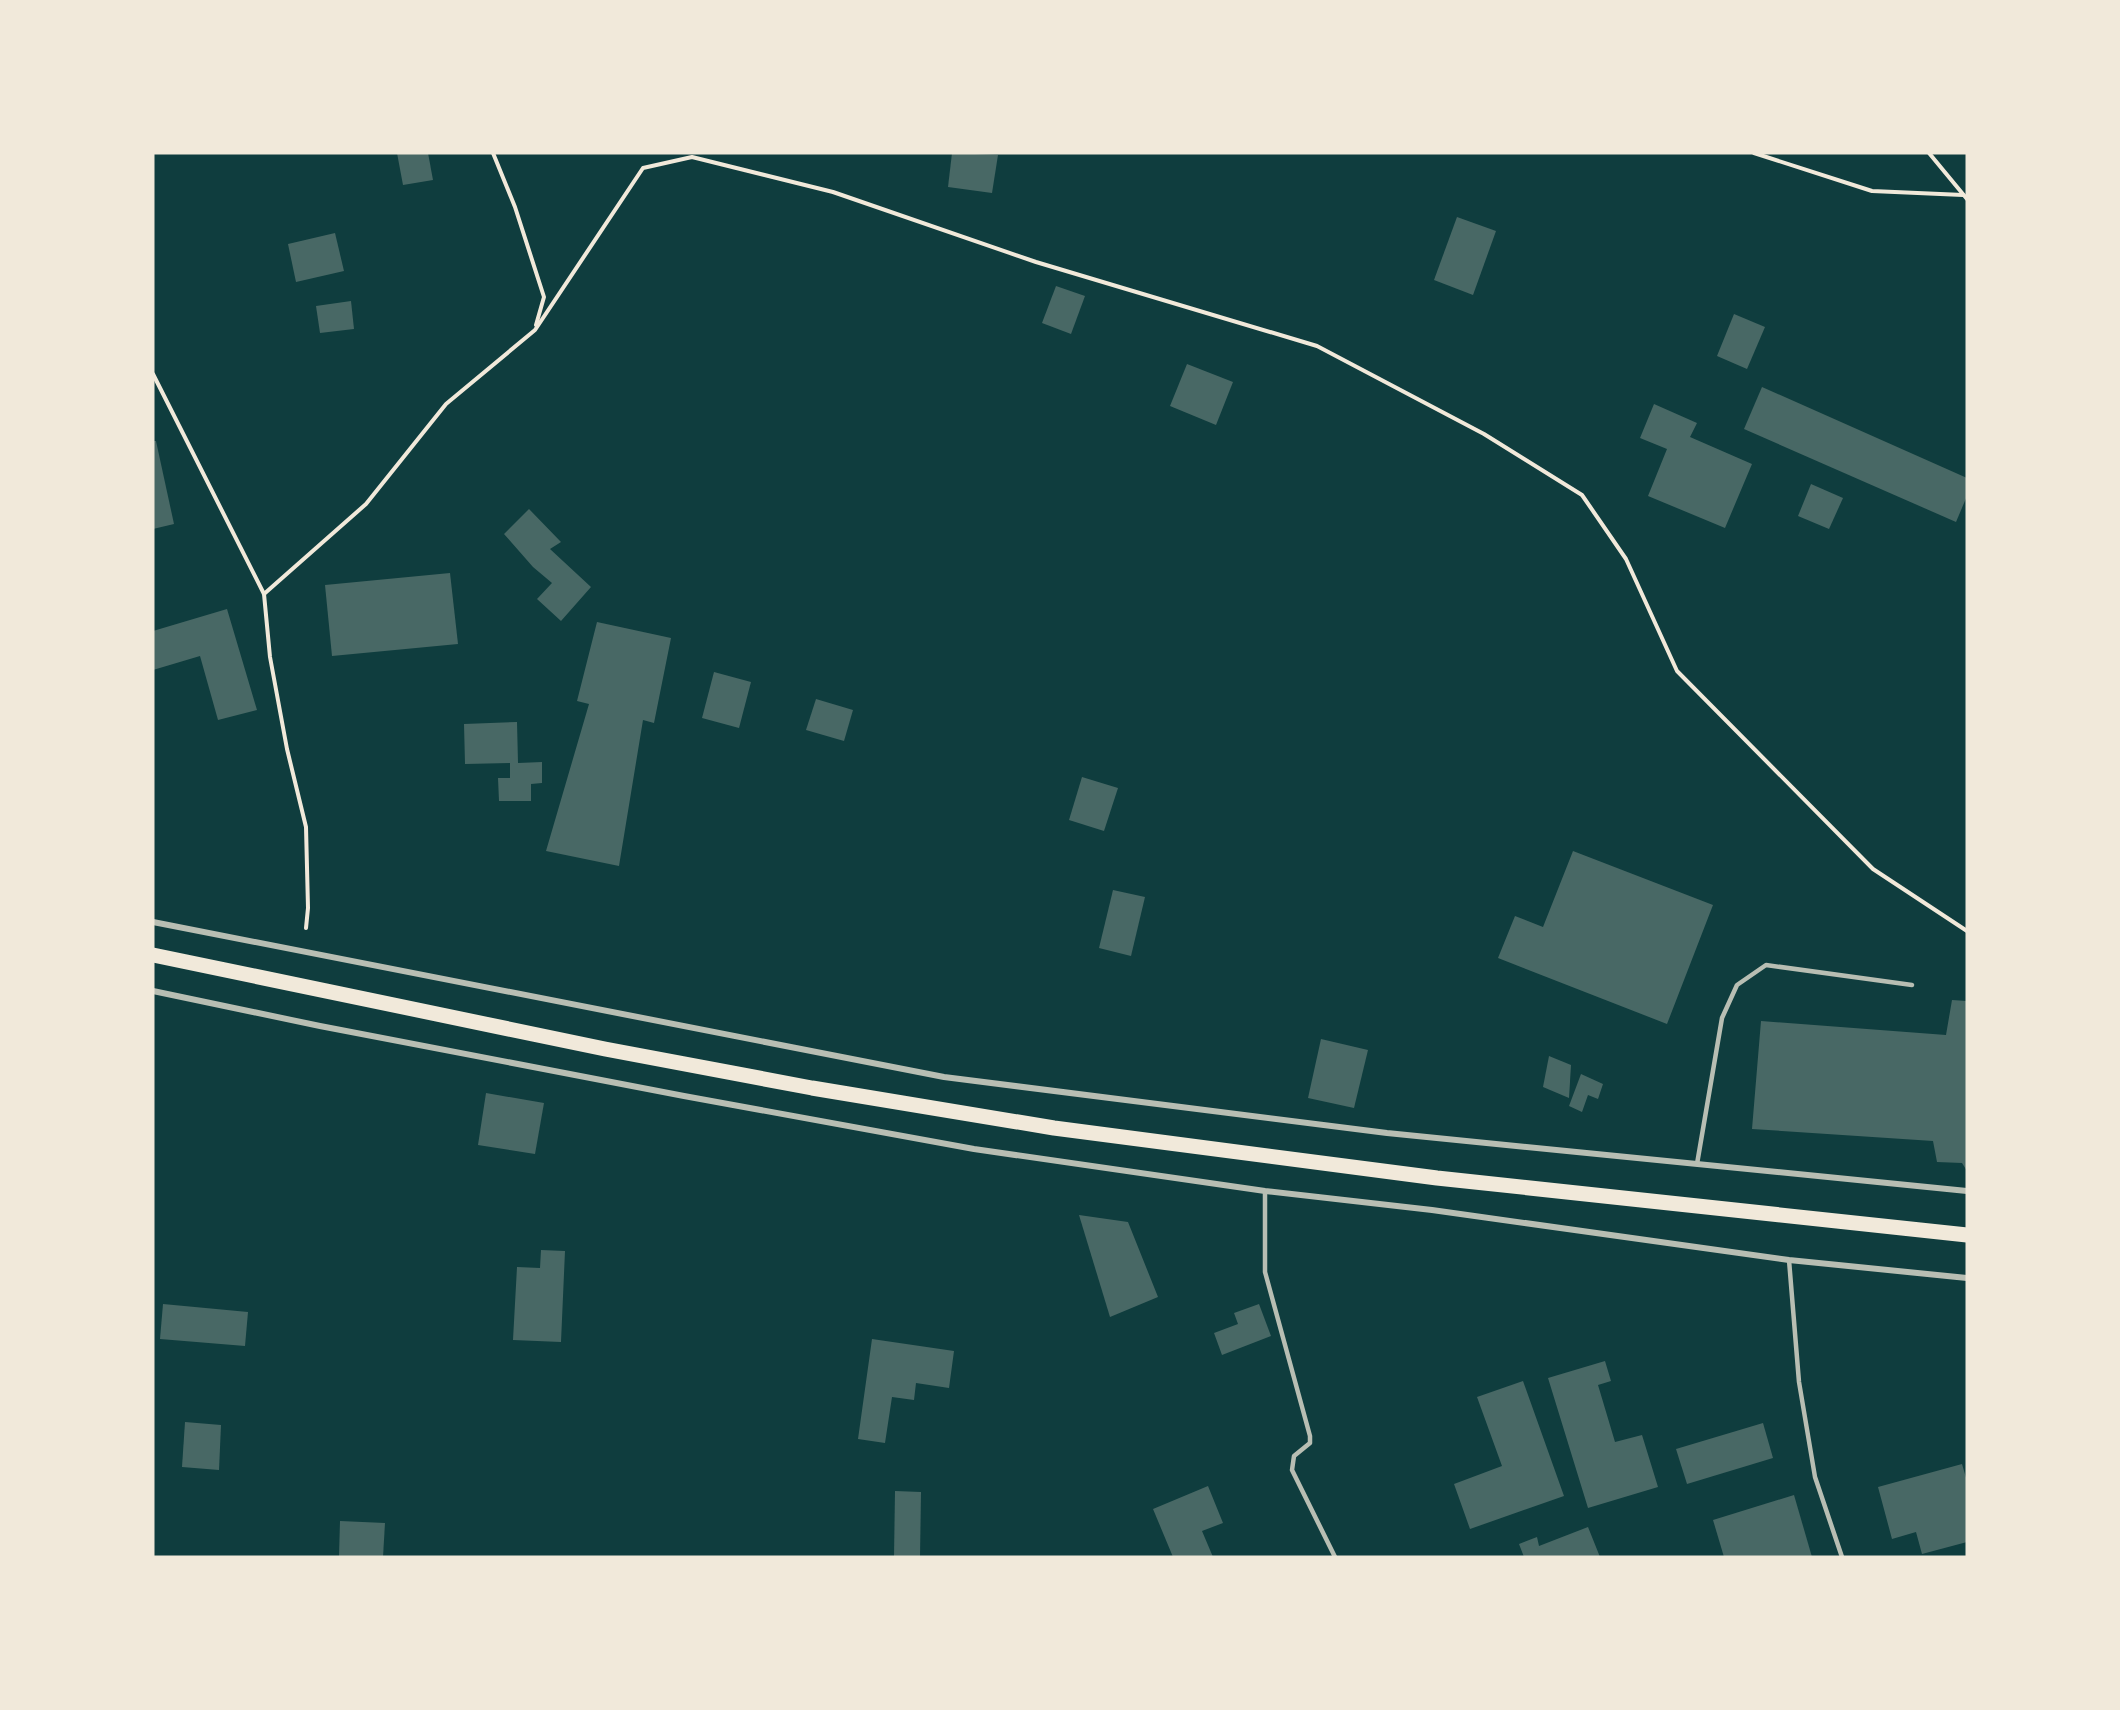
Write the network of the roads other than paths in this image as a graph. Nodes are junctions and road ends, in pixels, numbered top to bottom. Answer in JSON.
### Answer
{"nodes":[{"id":1,"x":153,"y":922,"type":"edge"},
{"id":2,"x":153,"y":955,"type":"edge"},
{"id":3,"x":1912,"y":985,"type":"dead end"},
{"id":4,"x":153,"y":991,"type":"edge"},
{"id":5,"x":1697,"y":1164,"type":"junction"},
{"id":6,"x":1265,"y":1191,"type":"junction"},
{"id":7,"x":1967,"y":1191,"type":"edge"},
{"id":8,"x":1967,"y":1235,"type":"edge"},
{"id":9,"x":1788,"y":1260,"type":"junction"},
{"id":10,"x":1967,"y":1278,"type":"edge"},
{"id":11,"x":1335,"y":1557,"type":"edge"},
{"id":12,"x":1842,"y":1557,"type":"edge"}],
"edges":[{"from":1,"to":5,"type":"street"},
{"from":2,"to":8,"type":"main road"},
{"from":3,"to":5,"type":"lane"},
{"from":4,"to":6,"type":"street"},
{"from":5,"to":7,"type":"street"},
{"from":6,"to":9,"type":"street"},
{"from":6,"to":11,"type":"lane"},
{"from":9,"to":10,"type":"street"},
{"from":9,"to":12,"type":"lane"}]}
